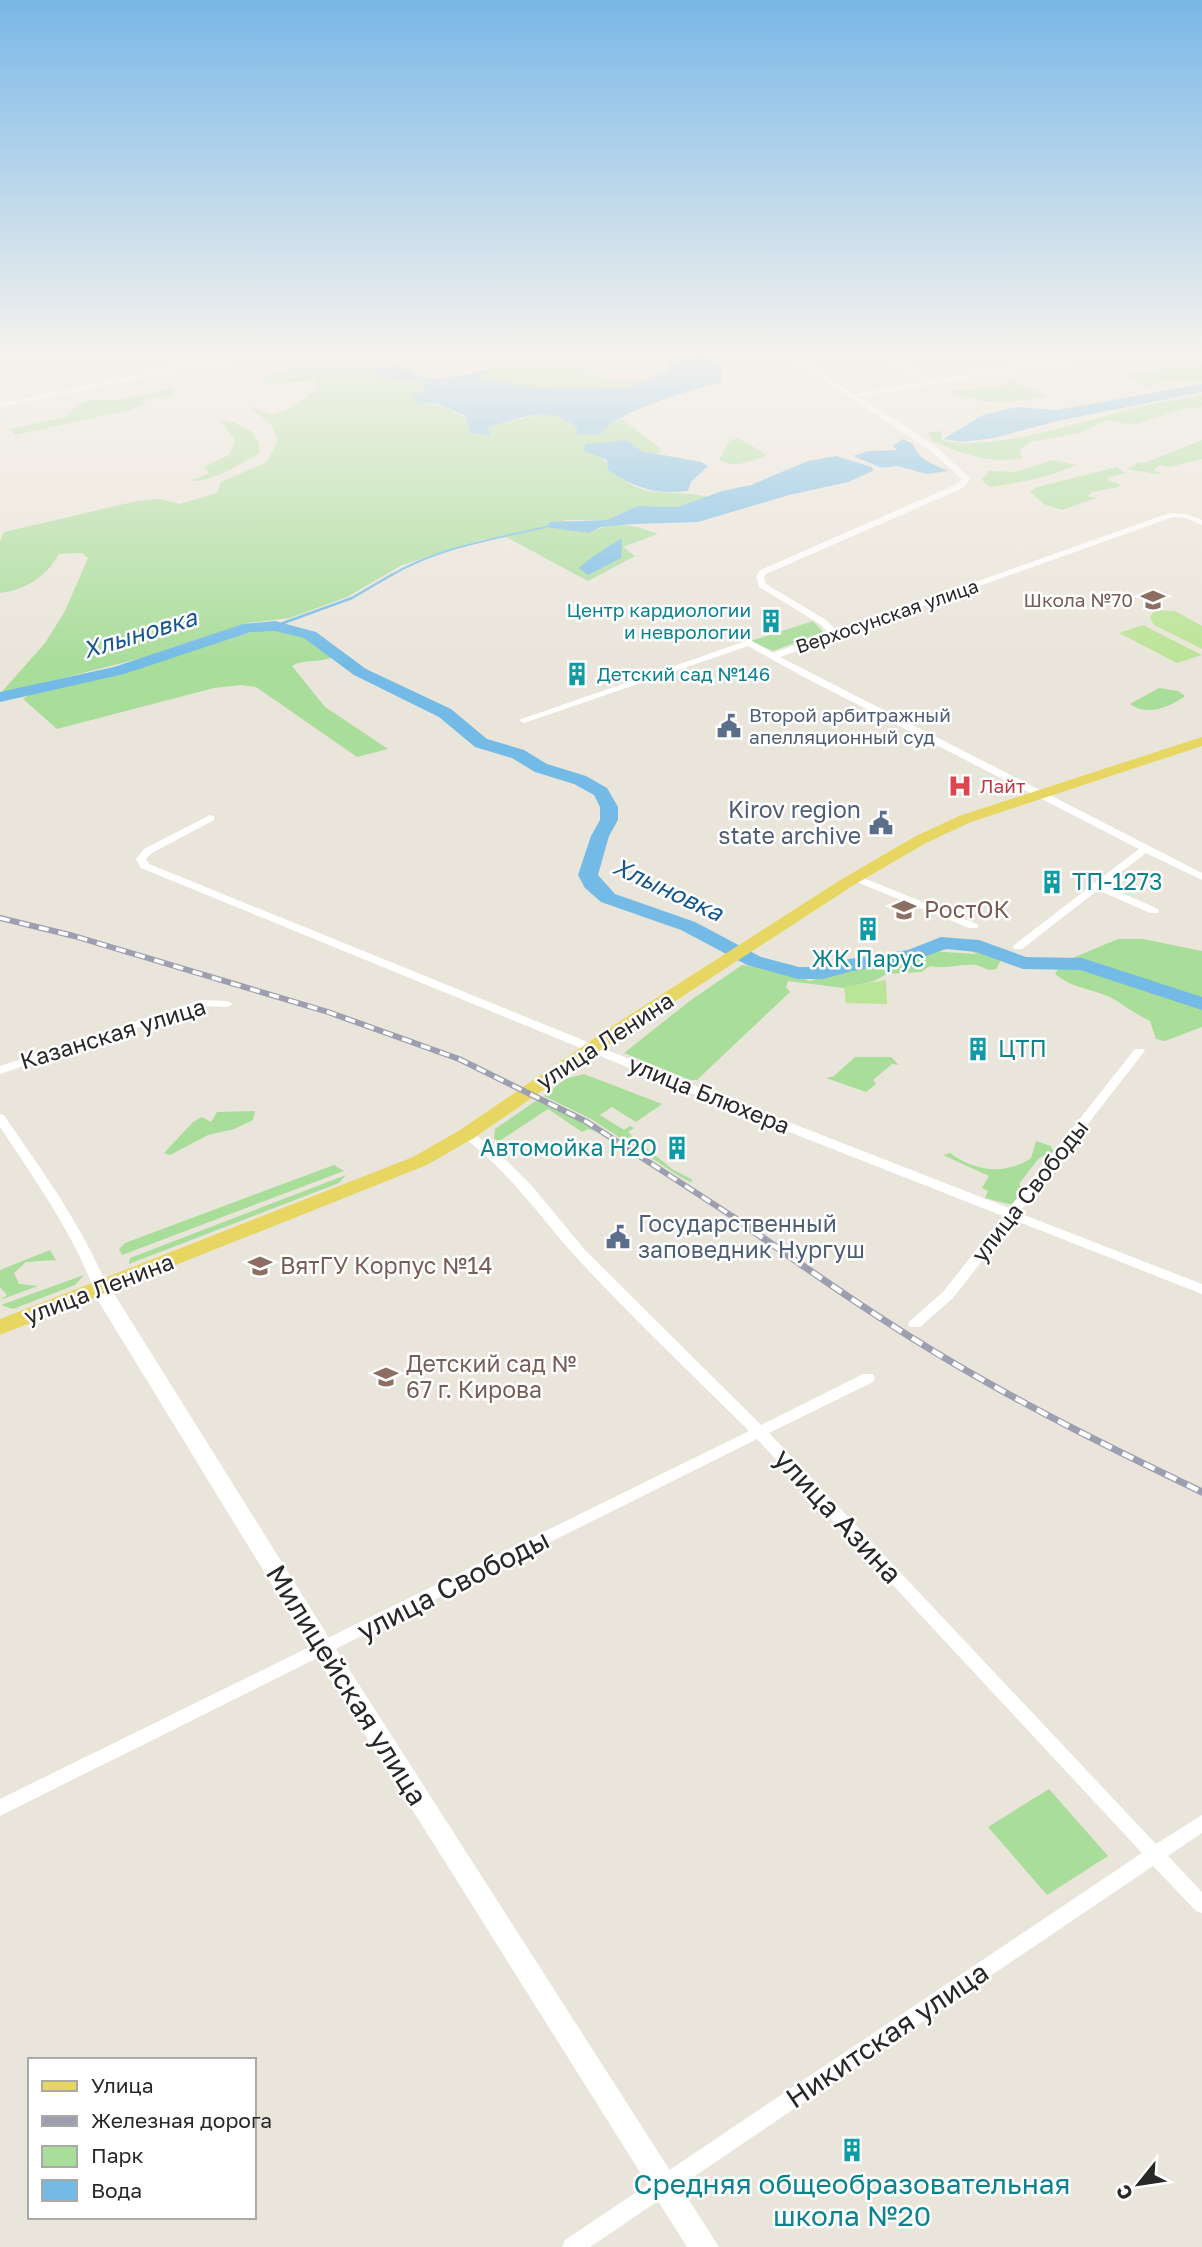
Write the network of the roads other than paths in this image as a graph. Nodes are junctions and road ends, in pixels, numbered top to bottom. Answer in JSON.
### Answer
{"nodes":[{"id":1,"x":944,"y":456,"type":"edge"},
{"id":2,"x":1202,"y":523,"type":"edge"},
{"id":3,"x":835,"y":634,"type":"junction"},
{"id":4,"x":773,"y":656,"type":"junction"},
{"id":5,"x":524,"y":720,"type":"dead end"},
{"id":6,"x":1202,"y":741,"type":"edge"},
{"id":7,"x":1040,"y":794,"type":"junction"},
{"id":8,"x":210,"y":818,"type":"dead end"},
{"id":9,"x":1146,"y":848,"type":"junction"},
{"id":10,"x":1202,"y":877,"type":"edge"},
{"id":11,"x":856,"y":878,"type":"junction"},
{"id":12,"x":1097,"y":886,"type":"junction"},
{"id":13,"x":1154,"y":911,"type":"dead end"},
{"id":14,"x":973,"y":926,"type":"dead end"},
{"id":15,"x":1018,"y":947,"type":"dead end"},
{"id":16,"x":227,"y":1004,"type":"dead end"},
{"id":17,"x":593,"y":1048,"type":"junction"},
{"id":18,"x":1139,"y":1051,"type":"dead end"},
{"id":19,"x":0,"y":1070,"type":"edge"},
{"id":20,"x":0,"y":1118,"type":"edge"},
{"id":21,"x":467,"y":1134,"type":"junction"},
{"id":22,"x":1013,"y":1215,"type":"junction"},
{"id":23,"x":101,"y":1289,"type":"junction"},
{"id":24,"x":1202,"y":1290,"type":"edge"},
{"id":25,"x":915,"y":1324,"type":"dead end"},
{"id":26,"x":0,"y":1327,"type":"edge"},
{"id":27,"x":868,"y":1378,"type":"dead end"},
{"id":28,"x":758,"y":1431,"type":"junction"},
{"id":29,"x":323,"y":1648,"type":"junction"},
{"id":30,"x":0,"y":1808,"type":"edge"},
{"id":31,"x":1202,"y":1823,"type":"edge"},
{"id":32,"x":1156,"y":1855,"type":"junction"},
{"id":33,"x":1202,"y":1905,"type":"edge"},
{"id":34,"x":664,"y":2184,"type":"junction"},
{"id":35,"x":572,"y":2247,"type":"edge"},
{"id":36,"x":704,"y":2247,"type":"edge"}],
"edges":[{"from":1,"to":3,"type":"street"},
{"from":2,"to":3,"type":"street","name":"Верхосунская улица"},
{"from":3,"to":4,"type":"street","name":"Верхосунская улица"},
{"from":4,"to":5,"type":"street","name":"Верхосунская улица"},
{"from":4,"to":7,"type":"street"},
{"from":6,"to":7,"type":"main road","name":"улица Ленина"},
{"from":7,"to":9,"type":"street"},
{"from":7,"to":11,"type":"main road","name":"улица Ленина"},
{"from":8,"to":17,"type":"street","name":"улица Блюхера"},
{"from":9,"to":10,"type":"street"},
{"from":9,"to":12,"type":"street"},
{"from":11,"to":14,"type":"street"},
{"from":11,"to":17,"type":"main road","name":"улица Ленина"},
{"from":12,"to":13,"type":"street"},
{"from":12,"to":15,"type":"street"},
{"from":16,"to":19,"type":"street","name":"Казанская улица"},
{"from":17,"to":21,"type":"main road","name":"улица Ленина"},
{"from":17,"to":22,"type":"street","name":"улица Блюхера"},
{"from":18,"to":22,"type":"street","name":"улица Свободы"},
{"from":20,"to":23,"type":"street","name":"Милицейская улица"},
{"from":21,"to":23,"type":"main road","name":"улица Ленина"},
{"from":21,"to":28,"type":"street","name":"улица Азина"},
{"from":22,"to":24,"type":"street","name":"улица Блюхера"},
{"from":22,"to":25,"type":"street","name":"улица Свободы"},
{"from":23,"to":26,"type":"main road","name":"улица Ленина"},
{"from":23,"to":29,"type":"street","name":"Милицейская улица"},
{"from":27,"to":28,"type":"street","name":"улица Свободы"},
{"from":28,"to":29,"type":"street","name":"улица Свободы"},
{"from":28,"to":32,"type":"street","name":"улица Азина"},
{"from":29,"to":30,"type":"street","name":"улица Свободы"},
{"from":29,"to":34,"type":"street","name":"Милицейская улица"},
{"from":31,"to":32,"type":"street","name":"Никитская улица"},
{"from":32,"to":33,"type":"street","name":"улица Азина"},
{"from":32,"to":34,"type":"street","name":"Никитская улица"},
{"from":34,"to":35,"type":"street","name":"Никитская улица"},
{"from":34,"to":36,"type":"street","name":"Милицейская улица"}]}
